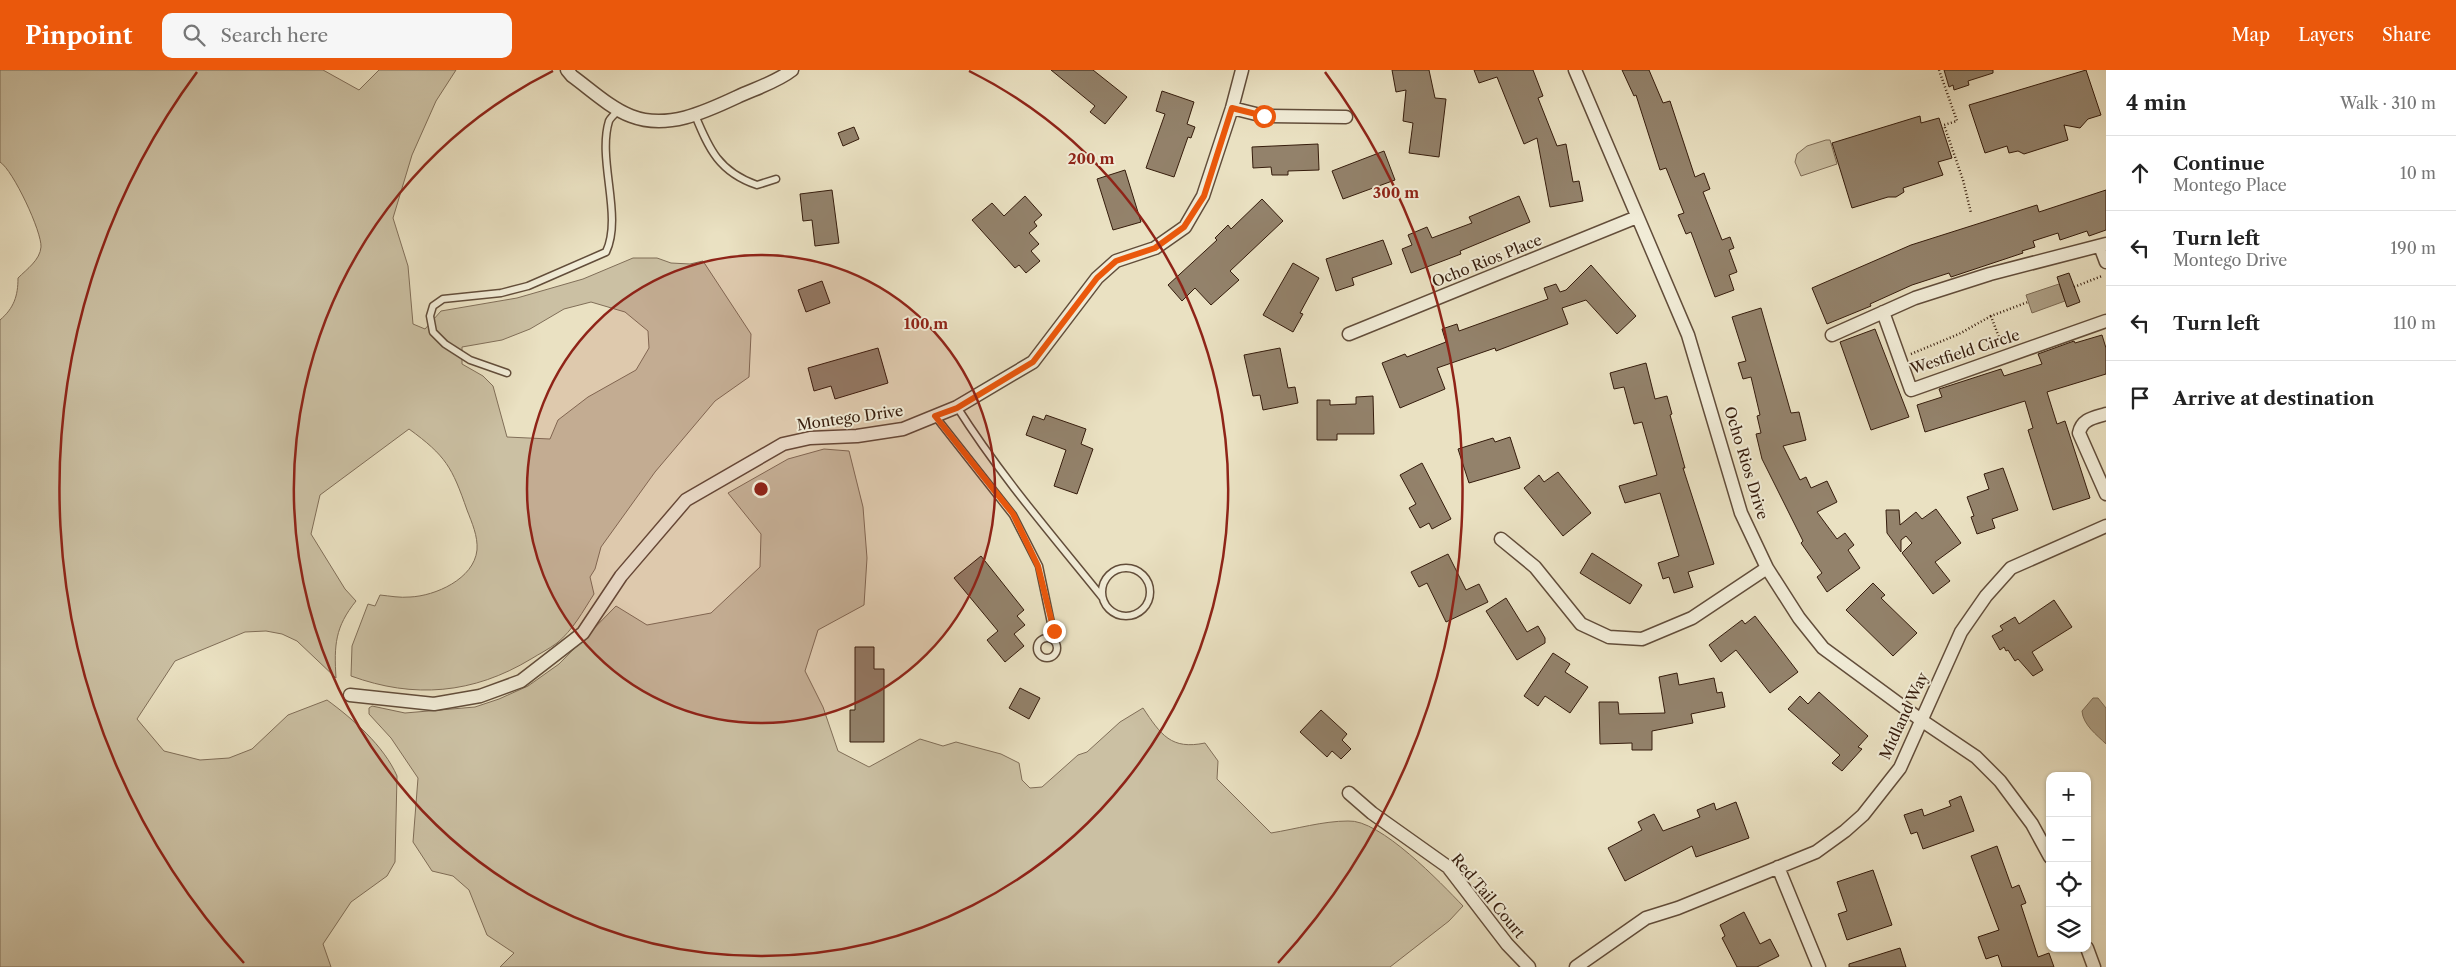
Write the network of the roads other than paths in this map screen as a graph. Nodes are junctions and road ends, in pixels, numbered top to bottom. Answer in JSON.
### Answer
{"nodes":[{"id":1,"x":568,"y":70,"type":"edge"},
{"id":2,"x":792,"y":70,"type":"edge"},
{"id":3,"x":1242,"y":70,"type":"edge"},
{"id":4,"x":1575,"y":70,"type":"edge"},
{"id":5,"x":1232,"y":108,"type":"junction"},
{"id":6,"x":619,"y":110,"type":"junction"},
{"id":7,"x":695,"y":115,"type":"junction"},
{"id":8,"x":1346,"y":117,"type":"dead end"},
{"id":9,"x":776,"y":179,"type":"dead end"},
{"id":10,"x":1638,"y":217,"type":"junction"},
{"id":11,"x":2103,"y":245,"type":"edge"},
{"id":12,"x":2106,"y":262,"type":"edge"},
{"id":13,"x":1883,"y":312,"type":"junction"},
{"id":14,"x":2106,"y":321,"type":"edge"},
{"id":15,"x":1349,"y":334,"type":"dead end"},
{"id":16,"x":1832,"y":335,"type":"dead end"},
{"id":17,"x":507,"y":373,"type":"dead end"},
{"id":18,"x":957,"y":408,"type":"junction"},
{"id":19,"x":2106,"y":414,"type":"edge"},
{"id":20,"x":935,"y":416,"type":"junction"},
{"id":21,"x":2106,"y":494,"type":"edge"},
{"id":22,"x":2106,"y":526,"type":"edge"},
{"id":23,"x":1501,"y":539,"type":"dead end"},
{"id":24,"x":1767,"y":568,"type":"junction"},
{"id":25,"x":1102,"y":597,"type":"junction"},
{"id":26,"x":1055,"y":642,"type":"dead end"},
{"id":27,"x":350,"y":695,"type":"dead end"},
{"id":28,"x":1921,"y":720,"type":"junction"},
{"id":29,"x":1349,"y":793,"type":"dead end"},
{"id":30,"x":2046,"y":850,"type":"edge"},
{"id":31,"x":1778,"y":867,"type":"junction"},
{"id":32,"x":2088,"y":952,"type":"edge"},
{"id":33,"x":1528,"y":967,"type":"edge"},
{"id":34,"x":1576,"y":967,"type":"edge"},
{"id":35,"x":1819,"y":967,"type":"edge"},
{"id":36,"x":2094,"y":967,"type":"edge"}],
"edges":[{"from":1,"to":6,"type":"street"},
{"from":2,"to":7,"type":"street"},
{"from":3,"to":5,"type":"street","name":"Montego Drive"},
{"from":4,"to":10,"type":"street","name":"Ocho Rios Drive"},
{"from":5,"to":8,"type":"street"},
{"from":5,"to":18,"type":"street","name":"Montego Drive"},
{"from":6,"to":7,"type":"street"},
{"from":6,"to":17,"type":"lane"},
{"from":7,"to":9,"type":"lane"},
{"from":10,"to":15,"type":"street","name":"Ocho Rios Place"},
{"from":10,"to":24,"type":"street","name":"Ocho Rios Drive"},
{"from":11,"to":12,"type":"street"},
{"from":11,"to":13,"type":"street"},
{"from":13,"to":14,"type":"street","name":"Westfield Circle"},
{"from":13,"to":16,"type":"street"},
{"from":18,"to":20,"type":"street","name":"Montego Drive"},
{"from":18,"to":25,"type":"lane"},
{"from":19,"to":21,"type":"street"},
{"from":20,"to":26,"type":"lane"},
{"from":20,"to":27,"type":"street","name":"Montego Drive"},
{"from":22,"to":28,"type":"street","name":"Midland Way"},
{"from":23,"to":24,"type":"street"},
{"from":24,"to":28,"type":"street","name":"Ocho Rios Drive"},
{"from":25,"to":25,"type":"lane"},
{"from":28,"to":30,"type":"street","name":"Ocho Rios Drive"},
{"from":28,"to":31,"type":"street","name":"Midland Way"},
{"from":29,"to":33,"type":"street","name":"Red Tail Court"},
{"from":31,"to":34,"type":"street","name":"Midland Way"},
{"from":31,"to":35,"type":"street"},
{"from":32,"to":36,"type":"street"}]}
